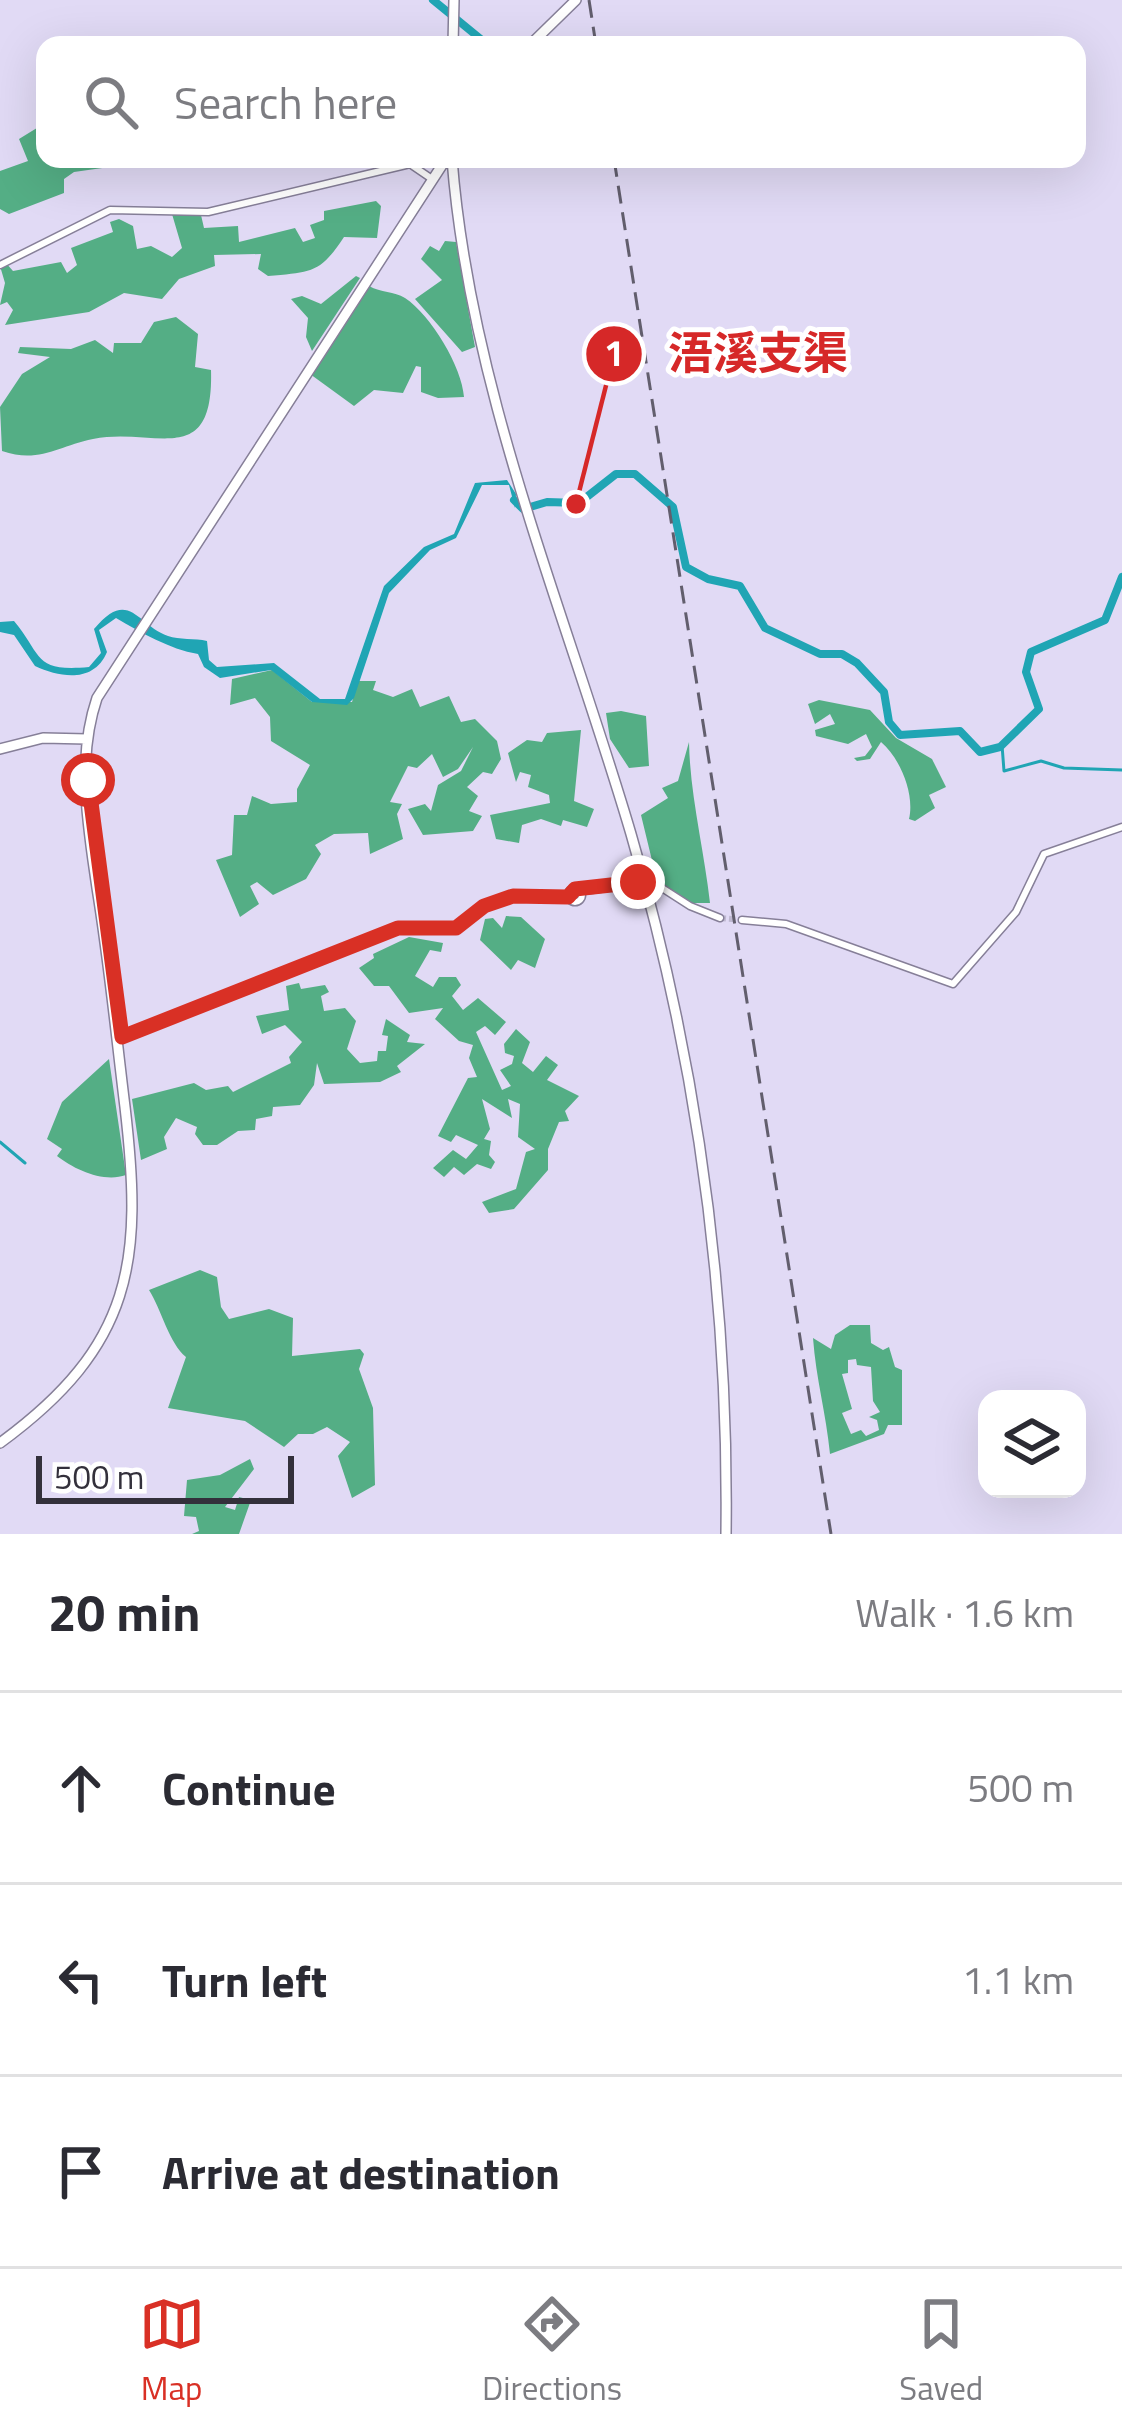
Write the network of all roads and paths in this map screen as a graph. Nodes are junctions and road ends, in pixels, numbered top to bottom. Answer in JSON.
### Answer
{"nodes":[{"id":1,"x":576,"y":0,"type":"edge"},
{"id":2,"x":539,"y":36,"type":"edge"},
{"id":3,"x":393,"y":168,"type":"edge"},
{"id":4,"x":416,"y":168,"type":"edge"},
{"id":5,"x":443,"y":168,"type":"edge"},
{"id":6,"x":453,"y":168,"type":"edge"},
{"id":7,"x":432,"y":179,"type":"junction"},
{"id":8,"x":0,"y":265,"type":"edge"},
{"id":9,"x":134,"y":639,"type":"junction"},
{"id":10,"x":87,"y":739,"type":"junction"},
{"id":11,"x":0,"y":749,"type":"edge"},
{"id":12,"x":1122,"y":826,"type":"edge"},
{"id":13,"x":646,"y":881,"type":"junction"},
{"id":14,"x":720,"y":918,"type":"tunnel mouth"},
{"id":15,"x":742,"y":920,"type":"tunnel mouth"},
{"id":16,"x":122,"y":1037,"type":"junction"},
{"id":17,"x":0,"y":1446,"type":"edge"},
{"id":18,"x":728,"y":1534,"type":"edge"}],
"edges":[{"from":1,"to":2,"type":"main road"},
{"from":3,"to":8,"type":"street"},
{"from":4,"to":7,"type":"street"},
{"from":5,"to":7,"type":"main road"},
{"from":6,"to":13,"type":"main road"},
{"from":7,"to":9,"type":"main road"},
{"from":9,"to":10,"type":"main road"},
{"from":9,"to":16,"type":"main road"},
{"from":10,"to":11,"type":"main road"},
{"from":10,"to":17,"type":"main road"},
{"from":12,"to":15,"type":"street"},
{"from":13,"to":14,"type":"street"},
{"from":13,"to":16,"type":"street"},
{"from":13,"to":18,"type":"main road"},
{"from":16,"to":17,"type":"main road"}]}
